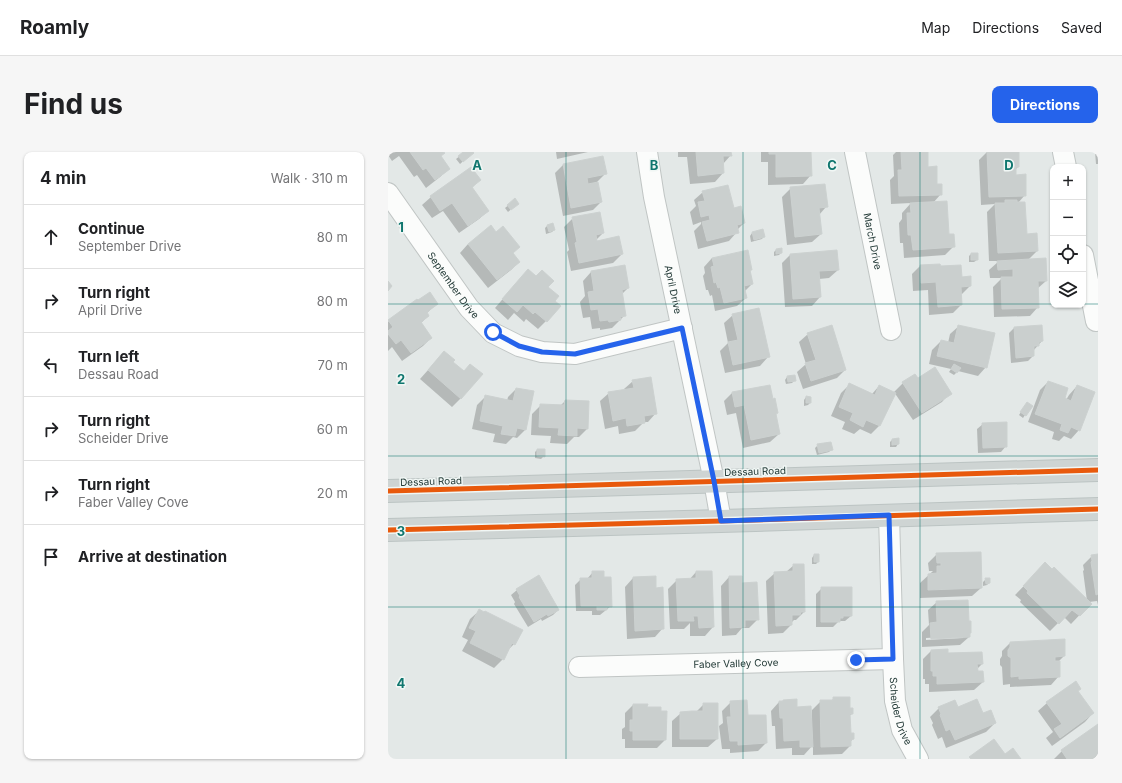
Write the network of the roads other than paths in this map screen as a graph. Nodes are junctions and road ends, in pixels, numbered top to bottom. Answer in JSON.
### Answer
{"nodes":[{"id":1,"x":647,"y":152,"type":"edge"},
{"id":2,"x":855,"y":152,"type":"edge"},
{"id":3,"x":1063,"y":152,"type":"edge"},
{"id":4,"x":1065,"y":164,"type":"edge"},
{"id":5,"x":388,"y":193,"type":"edge"},
{"id":6,"x":1086,"y":269,"type":"edge"},
{"id":7,"x":1096,"y":321,"type":"dead end"},
{"id":8,"x":682,"y":328,"type":"junction"},
{"id":9,"x":891,"y":330,"type":"dead end"},
{"id":10,"x":1098,"y":470,"type":"edge"},
{"id":11,"x":714,"y":481,"type":"junction"},
{"id":12,"x":388,"y":491,"type":"edge"},
{"id":13,"x":1098,"y":509,"type":"edge"},
{"id":14,"x":889,"y":515,"type":"junction"},
{"id":15,"x":721,"y":521,"type":"junction"},
{"id":16,"x":388,"y":530,"type":"edge"},
{"id":17,"x":893,"y":659,"type":"junction"},
{"id":18,"x":579,"y":667,"type":"dead end"},
{"id":19,"x":918,"y":759,"type":"edge"}],
"edges":[{"from":1,"to":8,"type":"street","name":"April Drive"},
{"from":2,"to":9,"type":"street","name":"March Drive"},
{"from":3,"to":4,"type":"street"},
{"from":5,"to":8,"type":"street","name":"September Drive"},
{"from":6,"to":7,"type":"street"},
{"from":8,"to":11,"type":"street","name":"April Drive"},
{"from":10,"to":11,"type":"main road","name":"Dessau Road"},
{"from":11,"to":12,"type":"main road","name":"Dessau Road"},
{"from":11,"to":15,"type":"street","name":"April Drive"},
{"from":13,"to":14,"type":"main road"},
{"from":14,"to":15,"type":"main road"},
{"from":14,"to":17,"type":"street","name":"Scheider Drive"},
{"from":15,"to":16,"type":"main road"},
{"from":17,"to":18,"type":"street","name":"Faber Valley Cove"},
{"from":17,"to":19,"type":"street","name":"Scheider Drive"}]}
